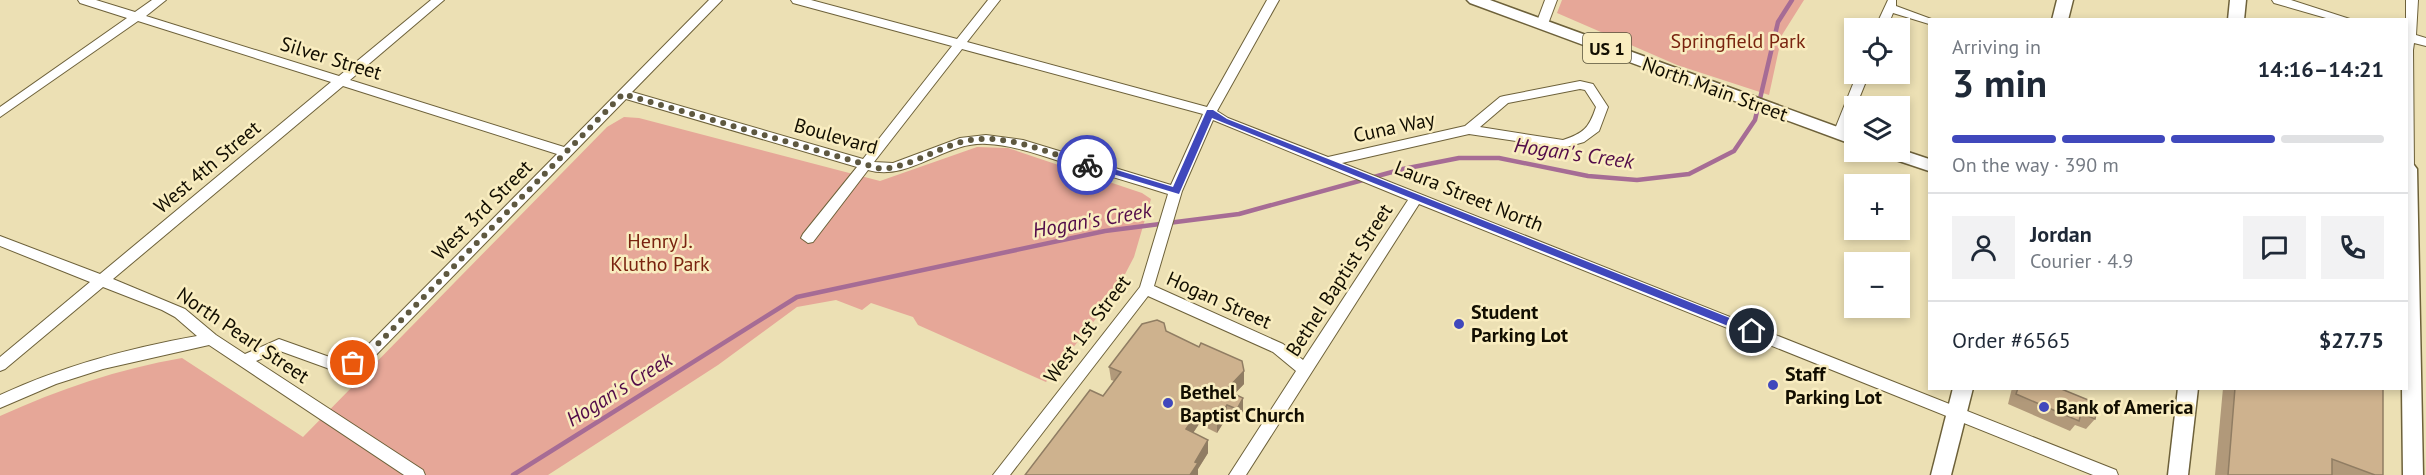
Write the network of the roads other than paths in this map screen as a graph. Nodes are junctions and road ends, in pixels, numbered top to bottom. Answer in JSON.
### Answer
{"nodes":[{"id":1,"x":84,"y":0,"type":"edge"},
{"id":2,"x":160,"y":0,"type":"edge"},
{"id":3,"x":438,"y":0,"type":"edge"},
{"id":4,"x":716,"y":0,"type":"edge"},
{"id":5,"x":797,"y":0,"type":"edge"},
{"id":6,"x":994,"y":0,"type":"edge"},
{"id":7,"x":1273,"y":0,"type":"edge"},
{"id":8,"x":1475,"y":0,"type":"edge"},
{"id":9,"x":1551,"y":0,"type":"edge"},
{"id":10,"x":2065,"y":0,"type":"edge"},
{"id":11,"x":2238,"y":0,"type":"edge"},
{"id":12,"x":2278,"y":0,"type":"edge"},
{"id":13,"x":2412,"y":0,"type":"edge"},
{"id":14,"x":1891,"y":4,"type":"edge"},
{"id":15,"x":136,"y":17,"type":"junction"},
{"id":16,"x":1885,"y":18,"type":"edge"},
{"id":17,"x":2060,"y":18,"type":"edge"},
{"id":18,"x":2236,"y":18,"type":"edge"},
{"id":19,"x":2341,"y":18,"type":"edge"},
{"id":20,"x":1928,"y":20,"type":"edge"},
{"id":21,"x":1542,"y":24,"type":"junction"},
{"id":22,"x":2408,"y":36,"type":"edge"},
{"id":23,"x":2426,"y":42,"type":"edge"},
{"id":24,"x":960,"y":43,"type":"junction"},
{"id":25,"x":2408,"y":70,"type":"edge"},
{"id":26,"x":341,"y":81,"type":"junction"},
{"id":27,"x":623,"y":94,"type":"junction"},
{"id":28,"x":1210,"y":112,"type":"junction"},
{"id":29,"x":0,"y":113,"type":"edge"},
{"id":30,"x":1469,"y":130,"type":"junction"},
{"id":31,"x":1844,"y":136,"type":"edge"},
{"id":32,"x":566,"y":152,"type":"junction"},
{"id":33,"x":1910,"y":159,"type":"edge"},
{"id":34,"x":1327,"y":162,"type":"junction"},
{"id":35,"x":1928,"y":165,"type":"edge"},
{"id":36,"x":865,"y":166,"type":"junction"},
{"id":37,"x":2413,"y":171,"type":"edge"},
{"id":38,"x":1175,"y":191,"type":"junction"},
{"id":39,"x":1417,"y":197,"type":"junction"},
{"id":40,"x":808,"y":238,"type":"dead end"},
{"id":41,"x":0,"y":241,"type":"edge"},
{"id":42,"x":102,"y":280,"type":"junction"},
{"id":43,"x":1146,"y":289,"type":"junction"},
{"id":44,"x":2414,"y":332,"type":"edge"},
{"id":45,"x":211,"y":339,"type":"junction"},
{"id":46,"x":245,"y":360,"type":"junction"},
{"id":47,"x":0,"y":365,"type":"edge"},
{"id":48,"x":1304,"y":369,"type":"junction"},
{"id":49,"x":1963,"y":390,"type":"edge"},
{"id":50,"x":2188,"y":390,"type":"edge"},
{"id":51,"x":0,"y":402,"type":"edge"},
{"id":52,"x":1957,"y":413,"type":"junction"},
{"id":53,"x":417,"y":475,"type":"edge"},
{"id":54,"x":1001,"y":475,"type":"edge"},
{"id":55,"x":1237,"y":475,"type":"edge"},
{"id":56,"x":1941,"y":475,"type":"edge"},
{"id":57,"x":2110,"y":475,"type":"edge"},
{"id":58,"x":2178,"y":475,"type":"edge"},
{"id":59,"x":2413,"y":475,"type":"edge"}],
"edges":[{"from":1,"to":15,"type":"street","name":"Silver Street"},
{"from":2,"to":15,"type":"street"},
{"from":3,"to":26,"type":"street","name":"West 4th Street"},
{"from":4,"to":27,"type":"street","name":"West 3rd Street"},
{"from":5,"to":24,"type":"street","name":"Laura Street North"},
{"from":6,"to":24,"type":"street"},
{"from":7,"to":28,"type":"street","name":"West 1st Street"},
{"from":8,"to":21,"type":"main road","name":"North Main Street","number":"US 1"},
{"from":9,"to":21,"type":"street"},
{"from":10,"to":17,"type":"main road"},
{"from":11,"to":18,"type":"main road"},
{"from":12,"to":19,"type":"street"},
{"from":13,"to":22,"type":"street"},
{"from":14,"to":16,"type":"street"},
{"from":14,"to":20,"type":"street"},
{"from":15,"to":26,"type":"street","name":"Silver Street"},
{"from":15,"to":29,"type":"street"},
{"from":21,"to":31,"type":"main road","name":"North Main Street","number":"US 1"},
{"from":22,"to":23,"type":"street"},
{"from":24,"to":28,"type":"street","name":"Laura Street North"},
{"from":24,"to":36,"type":"street"},
{"from":25,"to":37,"type":"street"},
{"from":26,"to":32,"type":"street","name":"Silver Street"},
{"from":26,"to":42,"type":"street","name":"West 4th Street"},
{"from":27,"to":32,"type":"street","name":"West 3rd Street"},
{"from":27,"to":36,"type":"street","name":"Boulevard"},
{"from":28,"to":34,"type":"street","name":"Laura Street North"},
{"from":28,"to":38,"type":"street","name":"West 1st Street"},
{"from":30,"to":30,"type":"street","name":"Cuna Way"},
{"from":30,"to":34,"type":"street","name":"Cuna Way"},
{"from":32,"to":46,"type":"street","name":"West 3rd Street"},
{"from":33,"to":35,"type":"main road"},
{"from":34,"to":39,"type":"street","name":"Laura Street North"},
{"from":36,"to":38,"type":"street","name":"Boulevard"},
{"from":36,"to":40,"type":"street"},
{"from":37,"to":44,"type":"main road"},
{"from":38,"to":43,"type":"street","name":"West 1st Street"},
{"from":39,"to":48,"type":"street","name":"Bethel Baptist Street"},
{"from":39,"to":52,"type":"street","name":"Laura Street North"},
{"from":41,"to":42,"type":"street","name":"North Pearl Street"},
{"from":42,"to":45,"type":"street","name":"North Pearl Street"},
{"from":42,"to":47,"type":"street","name":"West 4th Street"},
{"from":43,"to":48,"type":"street","name":"Hogan Street"},
{"from":43,"to":54,"type":"street","name":"West 1st Street"},
{"from":44,"to":59,"type":"main road"},
{"from":45,"to":46,"type":"street","name":"North Pearl Street"},
{"from":45,"to":51,"type":"street"},
{"from":46,"to":53,"type":"street","name":"North Pearl Street"},
{"from":48,"to":55,"type":"street","name":"Bethel Baptist Street"},
{"from":49,"to":52,"type":"main road"},
{"from":50,"to":58,"type":"main road"},
{"from":52,"to":56,"type":"main road"},
{"from":52,"to":57,"type":"street","name":"Laura Street North"}]}
